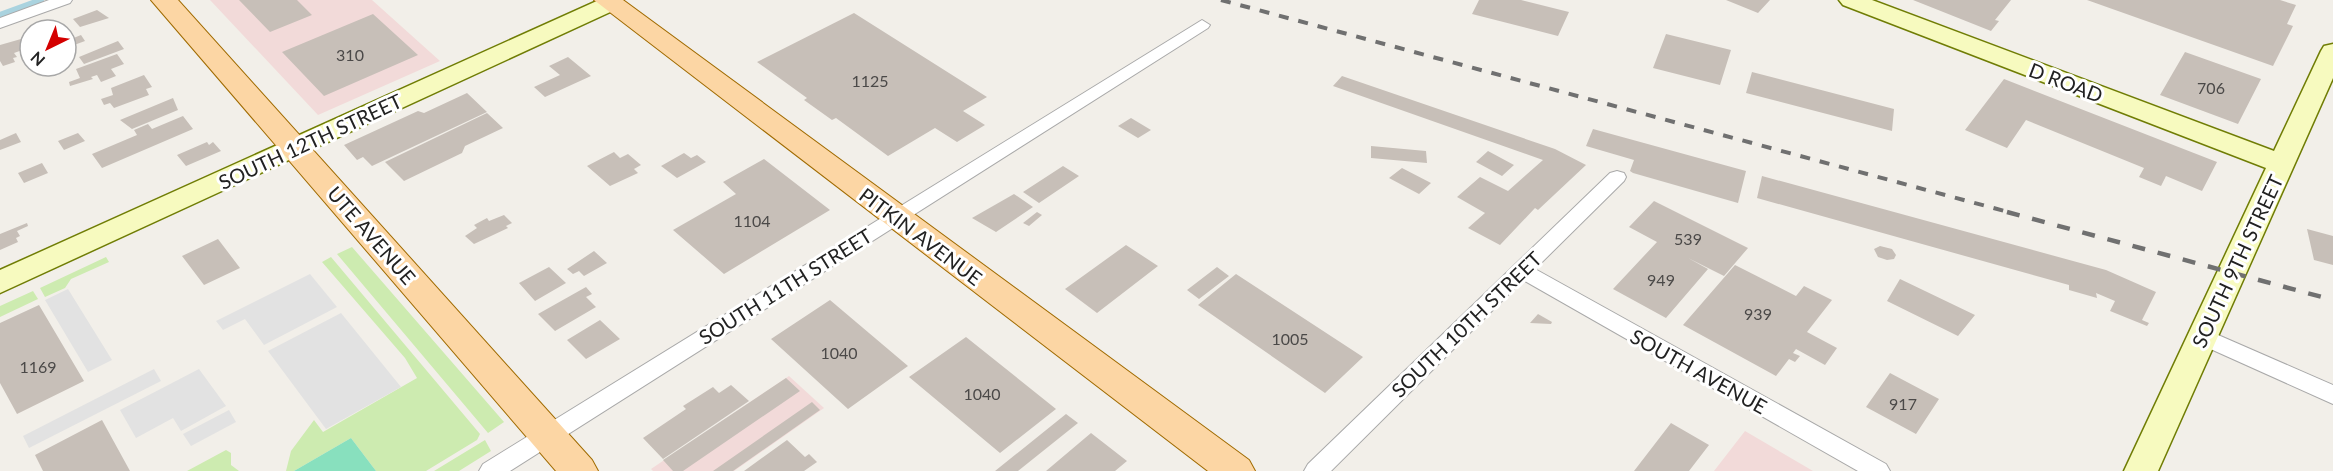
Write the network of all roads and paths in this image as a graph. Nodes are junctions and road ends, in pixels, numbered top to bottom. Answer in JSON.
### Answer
{"nodes":[{"id":1,"x":64,"y":0,"type":"edge"},
{"id":2,"x":164,"y":0,"type":"edge"},
{"id":3,"x":1851,"y":0,"type":"edge"},
{"id":4,"x":612,"y":1,"type":"edge"},
{"id":5,"x":0,"y":23,"type":"edge"},
{"id":6,"x":1202,"y":25,"type":"dead end"},
{"id":7,"x":2333,"y":51,"type":"edge"},
{"id":8,"x":2326,"y":83,"type":"edge"},
{"id":9,"x":296,"y":148,"type":"junction"},
{"id":10,"x":2281,"y":164,"type":"junction"},
{"id":11,"x":1617,"y":177,"type":"dead end"},
{"id":12,"x":895,"y":217,"type":"junction"},
{"id":13,"x":1521,"y":270,"type":"junction"},
{"id":14,"x":0,"y":282,"type":"edge"},
{"id":15,"x":2202,"y":336,"type":"junction"},
{"id":16,"x":2333,"y":395,"type":"edge"},
{"id":17,"x":547,"y":436,"type":"junction"},
{"id":18,"x":491,"y":471,"type":"edge"},
{"id":19,"x":579,"y":471,"type":"edge"},
{"id":20,"x":1236,"y":471,"type":"edge"},
{"id":21,"x":1316,"y":471,"type":"edge"},
{"id":22,"x":1878,"y":471,"type":"edge"},
{"id":23,"x":2141,"y":471,"type":"edge"}],
"edges":[{"from":1,"to":5,"type":"street"},
{"from":2,"to":9,"type":"main road","name":"UTE AVENUE"},
{"from":3,"to":10,"type":"street","name":"D ROAD"},
{"from":4,"to":9,"type":"street","name":"SOUTH 12TH STREET"},
{"from":4,"to":12,"type":"main road","name":"PITKIN AVENUE"},
{"from":6,"to":12,"type":"street","name":"SOUTH 11TH STREET"},
{"from":7,"to":8,"type":"street","name":"SOUTH 9TH STREET"},
{"from":8,"to":10,"type":"street","name":"SOUTH 9TH STREET"},
{"from":9,"to":14,"type":"street","name":"SOUTH 12TH STREET"},
{"from":9,"to":17,"type":"main road","name":"UTE AVENUE"},
{"from":10,"to":15,"type":"street","name":"SOUTH 9TH STREET"},
{"from":11,"to":13,"type":"street","name":"SOUTH 10TH STREET"},
{"from":12,"to":17,"type":"street","name":"SOUTH 11TH STREET"},
{"from":12,"to":20,"type":"main road","name":"PITKIN AVENUE"},
{"from":13,"to":21,"type":"street","name":"SOUTH 10TH STREET"},
{"from":13,"to":22,"type":"street","name":"SOUTH AVENUE"},
{"from":15,"to":16,"type":"street"},
{"from":15,"to":23,"type":"street","name":"SOUTH 9TH STREET"},
{"from":17,"to":18,"type":"street","name":"SOUTH 11TH STREET"},
{"from":17,"to":19,"type":"main road","name":"UTE AVENUE"}]}
